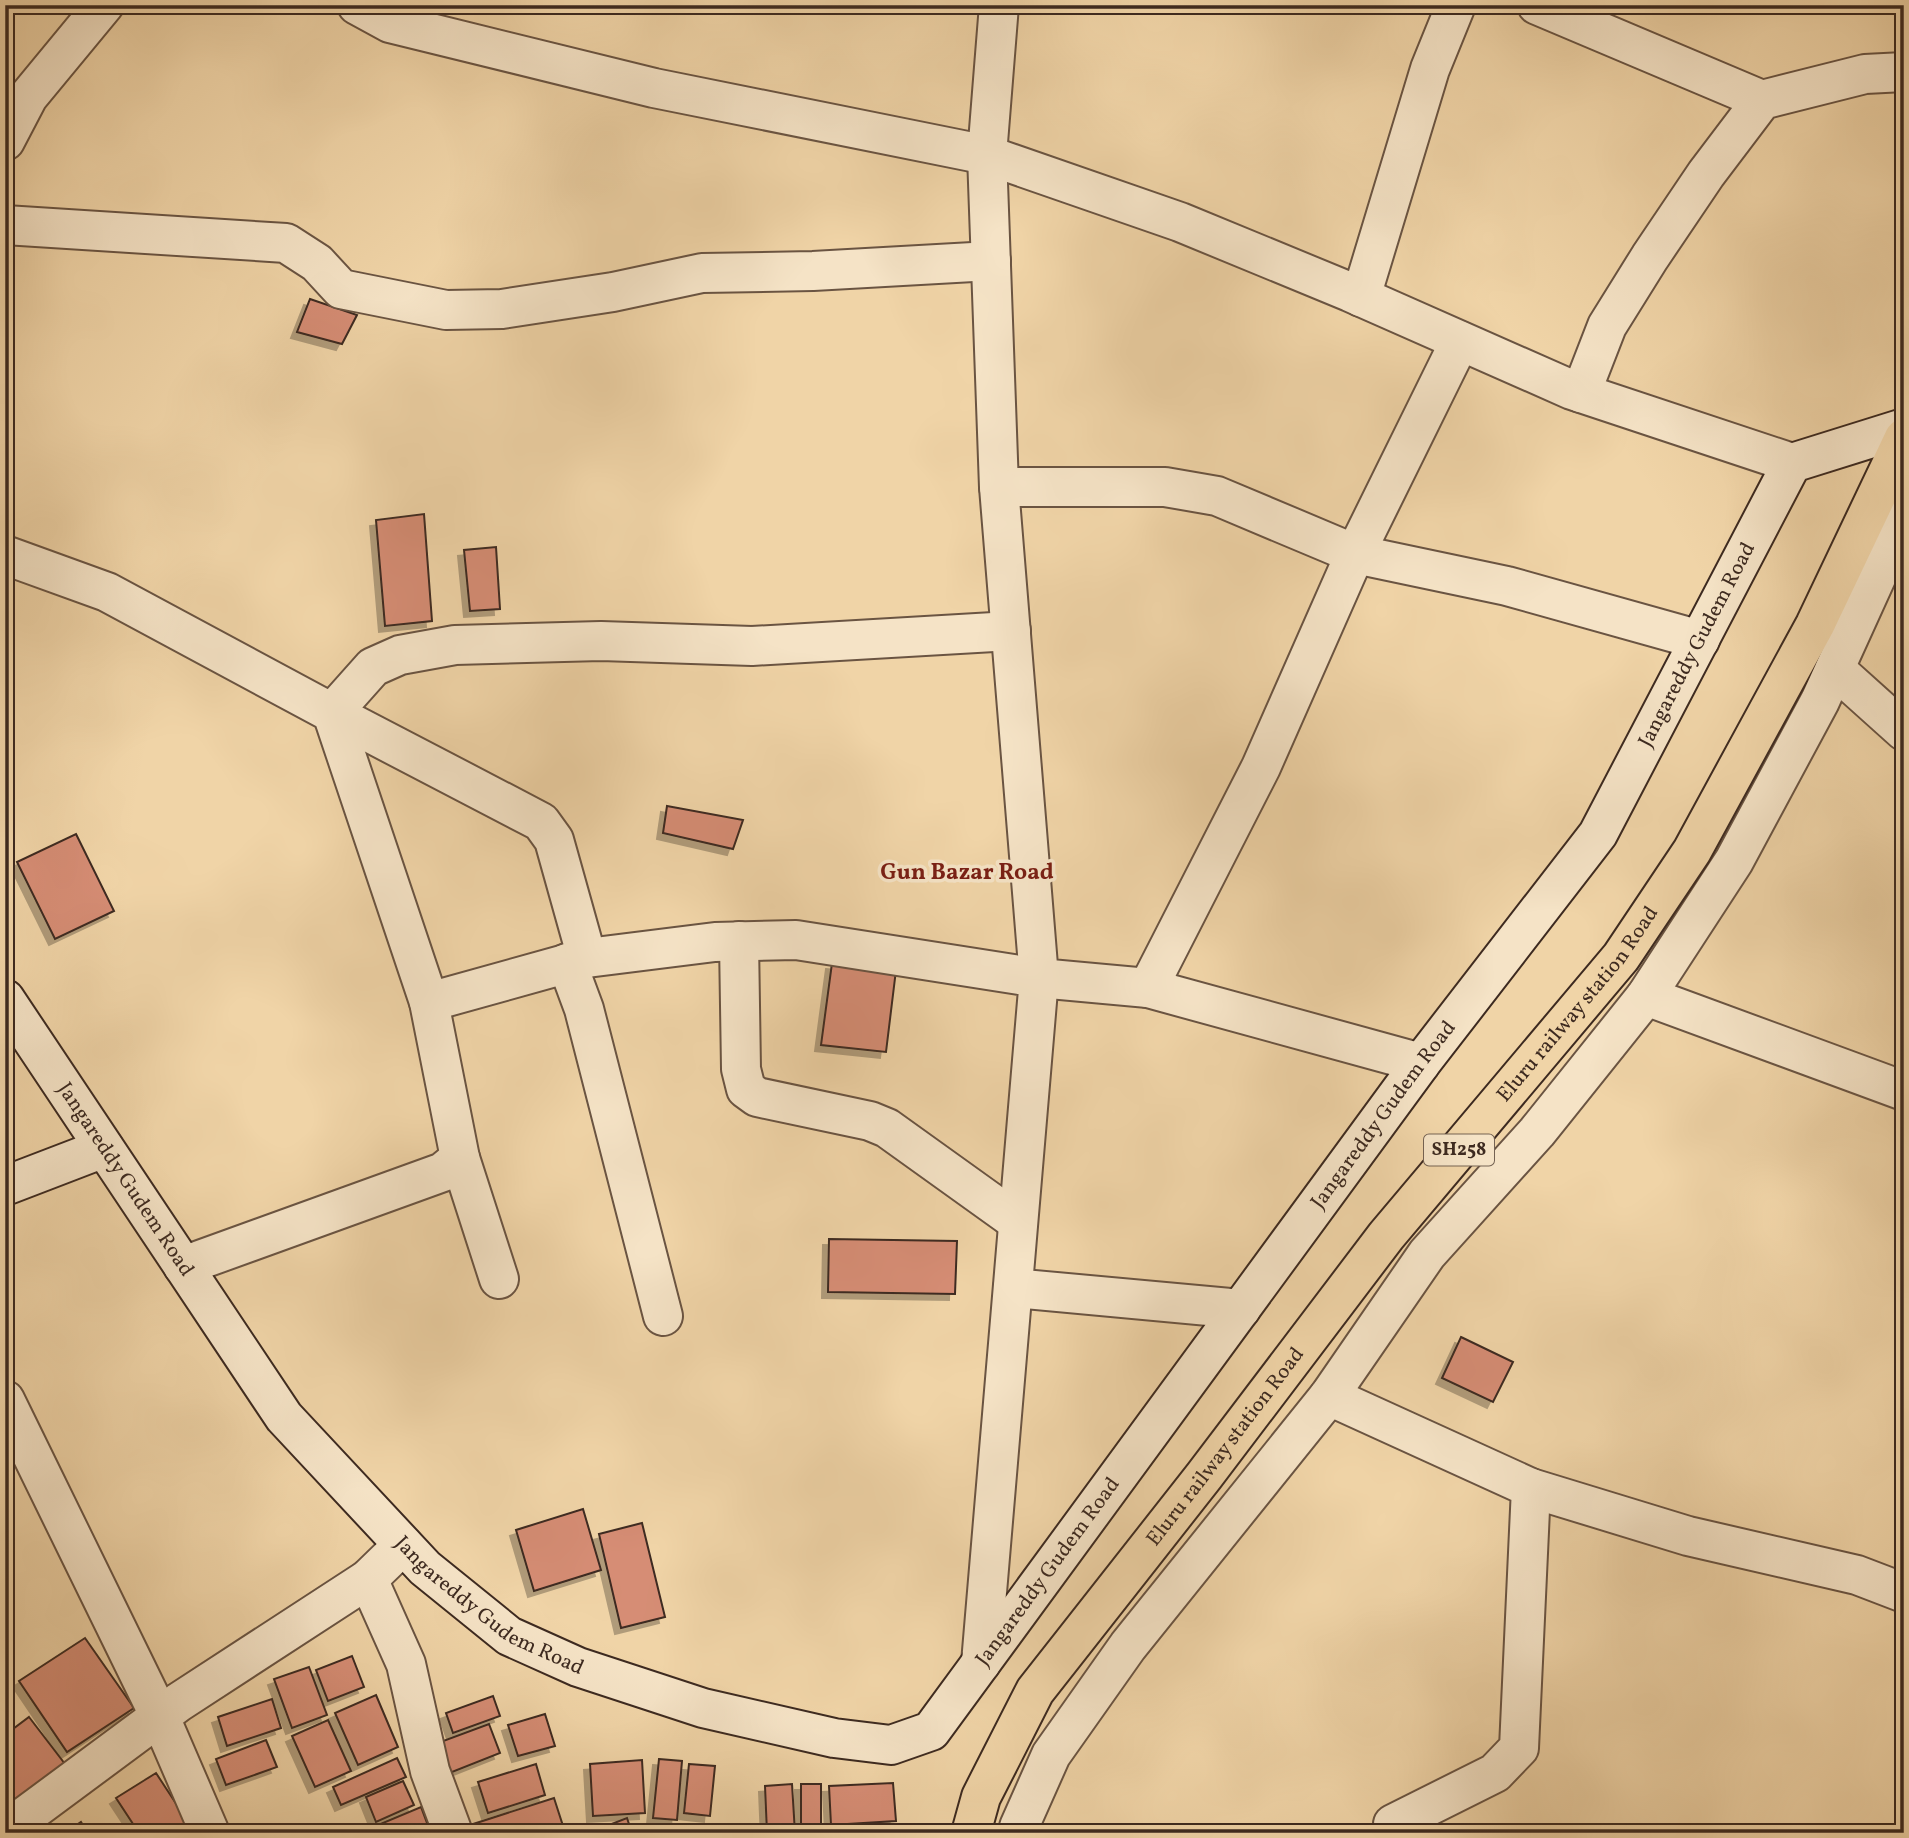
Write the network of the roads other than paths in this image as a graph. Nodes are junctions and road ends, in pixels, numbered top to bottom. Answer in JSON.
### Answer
{"nodes":[{"id":1,"x":104,"y":5,"type":"edge"},
{"id":2,"x":357,"y":5,"type":"edge"},
{"id":3,"x":999,"y":5,"type":"edge"},
{"id":4,"x":1457,"y":5,"type":"edge"},
{"id":5,"x":1536,"y":5,"type":"edge"},
{"id":6,"x":1904,"y":72,"type":"edge"},
{"id":7,"x":1762,"y":100,"type":"junction"},
{"id":8,"x":5,"y":141,"type":"edge"},
{"id":9,"x":987,"y":155,"type":"junction"},
{"id":10,"x":5,"y":225,"type":"edge"},
{"id":11,"x":991,"y":261,"type":"junction"},
{"id":12,"x":1361,"y":297,"type":"junction"},
{"id":13,"x":1460,"y":341,"type":"junction"},
{"id":14,"x":1581,"y":393,"type":"junction"},
{"id":15,"x":1904,"y":428,"type":"edge"},
{"id":16,"x":1904,"y":438,"type":"edge"},
{"id":17,"x":1792,"y":463,"type":"junction"},
{"id":18,"x":999,"y":487,"type":"junction"},
{"id":19,"x":1904,"y":516,"type":"edge"},
{"id":20,"x":1355,"y":554,"type":"junction"},
{"id":21,"x":5,"y":555,"type":"edge"},
{"id":22,"x":1011,"y":631,"type":"junction"},
{"id":23,"x":1700,"y":640,"type":"junction"},
{"id":24,"x":1835,"y":670,"type":"junction"},
{"id":25,"x":332,"y":713,"type":"junction"},
{"id":26,"x":1904,"y":731,"type":"edge"},
{"id":27,"x":739,"y":942,"type":"junction"},
{"id":28,"x":577,"y":961,"type":"junction"},
{"id":29,"x":1039,"y":978,"type":"junction"},
{"id":30,"x":1148,"y":988,"type":"junction"},
{"id":31,"x":1646,"y":996,"type":"junction"},
{"id":32,"x":5,"y":999,"type":"edge"},
{"id":33,"x":429,"y":1002,"type":"junction"},
{"id":34,"x":1421,"y":1063,"type":"junction"},
{"id":35,"x":1904,"y":1091,"type":"edge"},
{"id":36,"x":104,"y":1148,"type":"junction"},
{"id":37,"x":460,"y":1158,"type":"junction"},
{"id":38,"x":5,"y":1186,"type":"edge"},
{"id":39,"x":1018,"y":1222,"type":"junction"},
{"id":40,"x":183,"y":1266,"type":"junction"},
{"id":41,"x":499,"y":1279,"type":"dead end"},
{"id":42,"x":1013,"y":1288,"type":"junction"},
{"id":43,"x":1241,"y":1309,"type":"junction"},
{"id":44,"x":663,"y":1316,"type":"dead end"},
{"id":45,"x":1329,"y":1396,"type":"junction"},
{"id":46,"x":5,"y":1400,"type":"edge"},
{"id":47,"x":1531,"y":1488,"type":"junction"},
{"id":48,"x":403,"y":1545,"type":"junction"},
{"id":49,"x":368,"y":1579,"type":"junction"},
{"id":50,"x":1904,"y":1593,"type":"edge"},
{"id":51,"x":981,"y":1663,"type":"junction"},
{"id":52,"x":159,"y":1717,"type":"junction"},
{"id":53,"x":1393,"y":1824,"type":"dead end"},
{"id":54,"x":1019,"y":1827,"type":"dead end"},
{"id":55,"x":5,"y":1831,"type":"edge"},
{"id":56,"x":210,"y":1833,"type":"edge"},
{"id":57,"x":453,"y":1833,"type":"edge"},
{"id":58,"x":971,"y":1833,"type":"edge"}],
"edges":[{"from":1,"to":8,"type":"street"},
{"from":2,"to":9,"type":"street"},
{"from":3,"to":9,"type":"street"},
{"from":4,"to":12,"type":"street"},
{"from":5,"to":7,"type":"street"},
{"from":6,"to":7,"type":"street"},
{"from":7,"to":14,"type":"street"},
{"from":9,"to":11,"type":"street"},
{"from":9,"to":12,"type":"street"},
{"from":10,"to":11,"type":"street"},
{"from":11,"to":18,"type":"street"},
{"from":12,"to":13,"type":"street"},
{"from":13,"to":14,"type":"street"},
{"from":13,"to":20,"type":"street"},
{"from":14,"to":17,"type":"street"},
{"from":15,"to":17,"type":"street"},
{"from":16,"to":58,"type":"main road","name":"Eluru railway station Road","number":"SH258"},
{"from":17,"to":23,"type":"street","name":"Jangareddy Gudem Road"},
{"from":18,"to":20,"type":"street"},
{"from":18,"to":22,"type":"street"},
{"from":19,"to":24,"type":"street"},
{"from":20,"to":23,"type":"street"},
{"from":20,"to":30,"type":"street"},
{"from":21,"to":25,"type":"street"},
{"from":22,"to":25,"type":"street"},
{"from":22,"to":29,"type":"street"},
{"from":23,"to":34,"type":"street","name":"Jangareddy Gudem Road"},
{"from":24,"to":26,"type":"street"},
{"from":24,"to":31,"type":"street"},
{"from":25,"to":28,"type":"street"},
{"from":25,"to":33,"type":"street"},
{"from":27,"to":28,"type":"street"},
{"from":27,"to":29,"type":"street"},
{"from":27,"to":39,"type":"street"},
{"from":28,"to":33,"type":"street"},
{"from":28,"to":44,"type":"street"},
{"from":29,"to":30,"type":"street"},
{"from":29,"to":39,"type":"street"},
{"from":30,"to":34,"type":"street"},
{"from":31,"to":35,"type":"street"},
{"from":31,"to":45,"type":"street"},
{"from":32,"to":36,"type":"street","name":"Jangareddy Gudem Road"},
{"from":33,"to":37,"type":"street"},
{"from":34,"to":43,"type":"street","name":"Jangareddy Gudem Road"},
{"from":36,"to":38,"type":"street"},
{"from":36,"to":40,"type":"street","name":"Jangareddy Gudem Road"},
{"from":37,"to":40,"type":"street"},
{"from":37,"to":41,"type":"street"},
{"from":39,"to":42,"type":"street"},
{"from":40,"to":48,"type":"street","name":"Jangareddy Gudem Road"},
{"from":42,"to":43,"type":"street"},
{"from":42,"to":51,"type":"street"},
{"from":43,"to":51,"type":"street","name":"Jangareddy Gudem Road"},
{"from":45,"to":47,"type":"street"},
{"from":45,"to":54,"type":"street"},
{"from":46,"to":52,"type":"street"},
{"from":47,"to":50,"type":"street"},
{"from":47,"to":53,"type":"street"},
{"from":48,"to":49,"type":"street"},
{"from":48,"to":51,"type":"street","name":"Jangareddy Gudem Road"},
{"from":49,"to":52,"type":"street"},
{"from":49,"to":57,"type":"street"},
{"from":52,"to":55,"type":"street"},
{"from":52,"to":56,"type":"street"}]}
